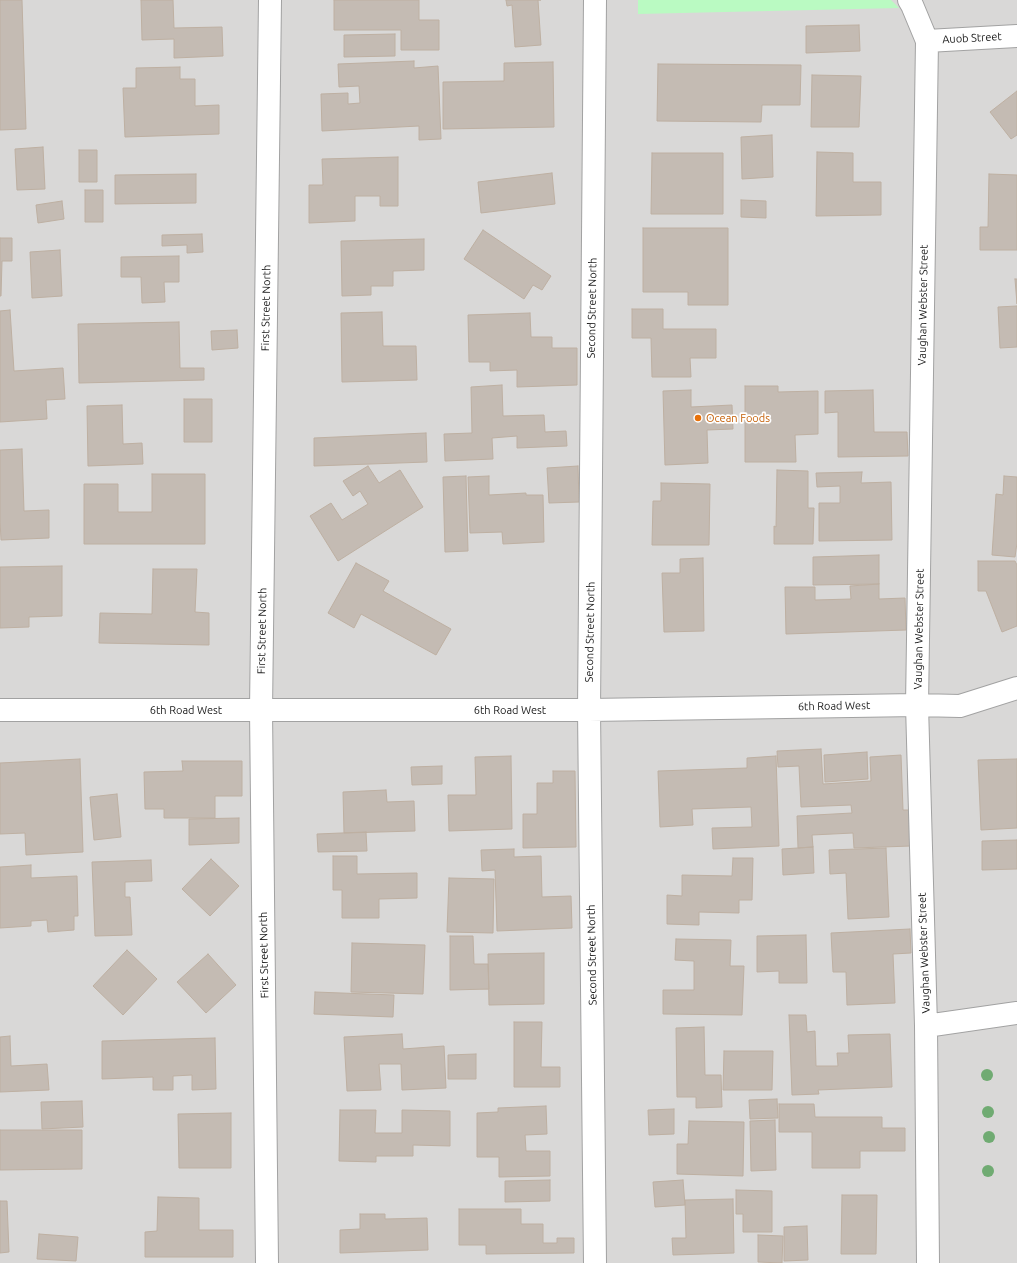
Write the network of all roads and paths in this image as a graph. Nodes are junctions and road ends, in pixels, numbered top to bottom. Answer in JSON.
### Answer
{"nodes":[{"id":1,"x":270,"y":0,"type":"edge"},
{"id":2,"x":595,"y":0,"type":"edge"},
{"id":3,"x":909,"y":0,"type":"edge"},
{"id":4,"x":1017,"y":36,"type":"edge"},
{"id":5,"x":927,"y":41,"type":"junction"},
{"id":6,"x":1017,"y":688,"type":"edge"},
{"id":7,"x":917,"y":705,"type":"junction"},
{"id":8,"x":0,"y":710,"type":"edge"},
{"id":9,"x":261,"y":710,"type":"junction"},
{"id":10,"x":589,"y":710,"type":"junction"},
{"id":11,"x":1017,"y":1013,"type":"edge"},
{"id":12,"x":926,"y":1026,"type":"junction"},
{"id":13,"x":267,"y":1263,"type":"edge"},
{"id":14,"x":595,"y":1263,"type":"edge"},
{"id":15,"x":928,"y":1263,"type":"edge"}],
"edges":[{"from":1,"to":9,"type":"street","name":"First Street North"},
{"from":2,"to":10,"type":"street","name":"Second Street North"},
{"from":3,"to":5,"type":"street","name":"Vaughan Webster Street"},
{"from":4,"to":5,"type":"street","name":"Auob Street"},
{"from":5,"to":7,"type":"street","name":"Vaughan Webster Street"},
{"from":6,"to":7,"type":"street","name":"6th Road West"},
{"from":7,"to":10,"type":"street","name":"6th Road West"},
{"from":7,"to":12,"type":"street","name":"Vaughan Webster Street"},
{"from":8,"to":9,"type":"street","name":"6th Road West"},
{"from":9,"to":10,"type":"street","name":"6th Road West"},
{"from":9,"to":13,"type":"street","name":"First Street North"},
{"from":10,"to":14,"type":"street","name":"Second Street North"},
{"from":11,"to":12,"type":"street"},
{"from":12,"to":15,"type":"street","name":"Vaughan Webster Street"}]}
